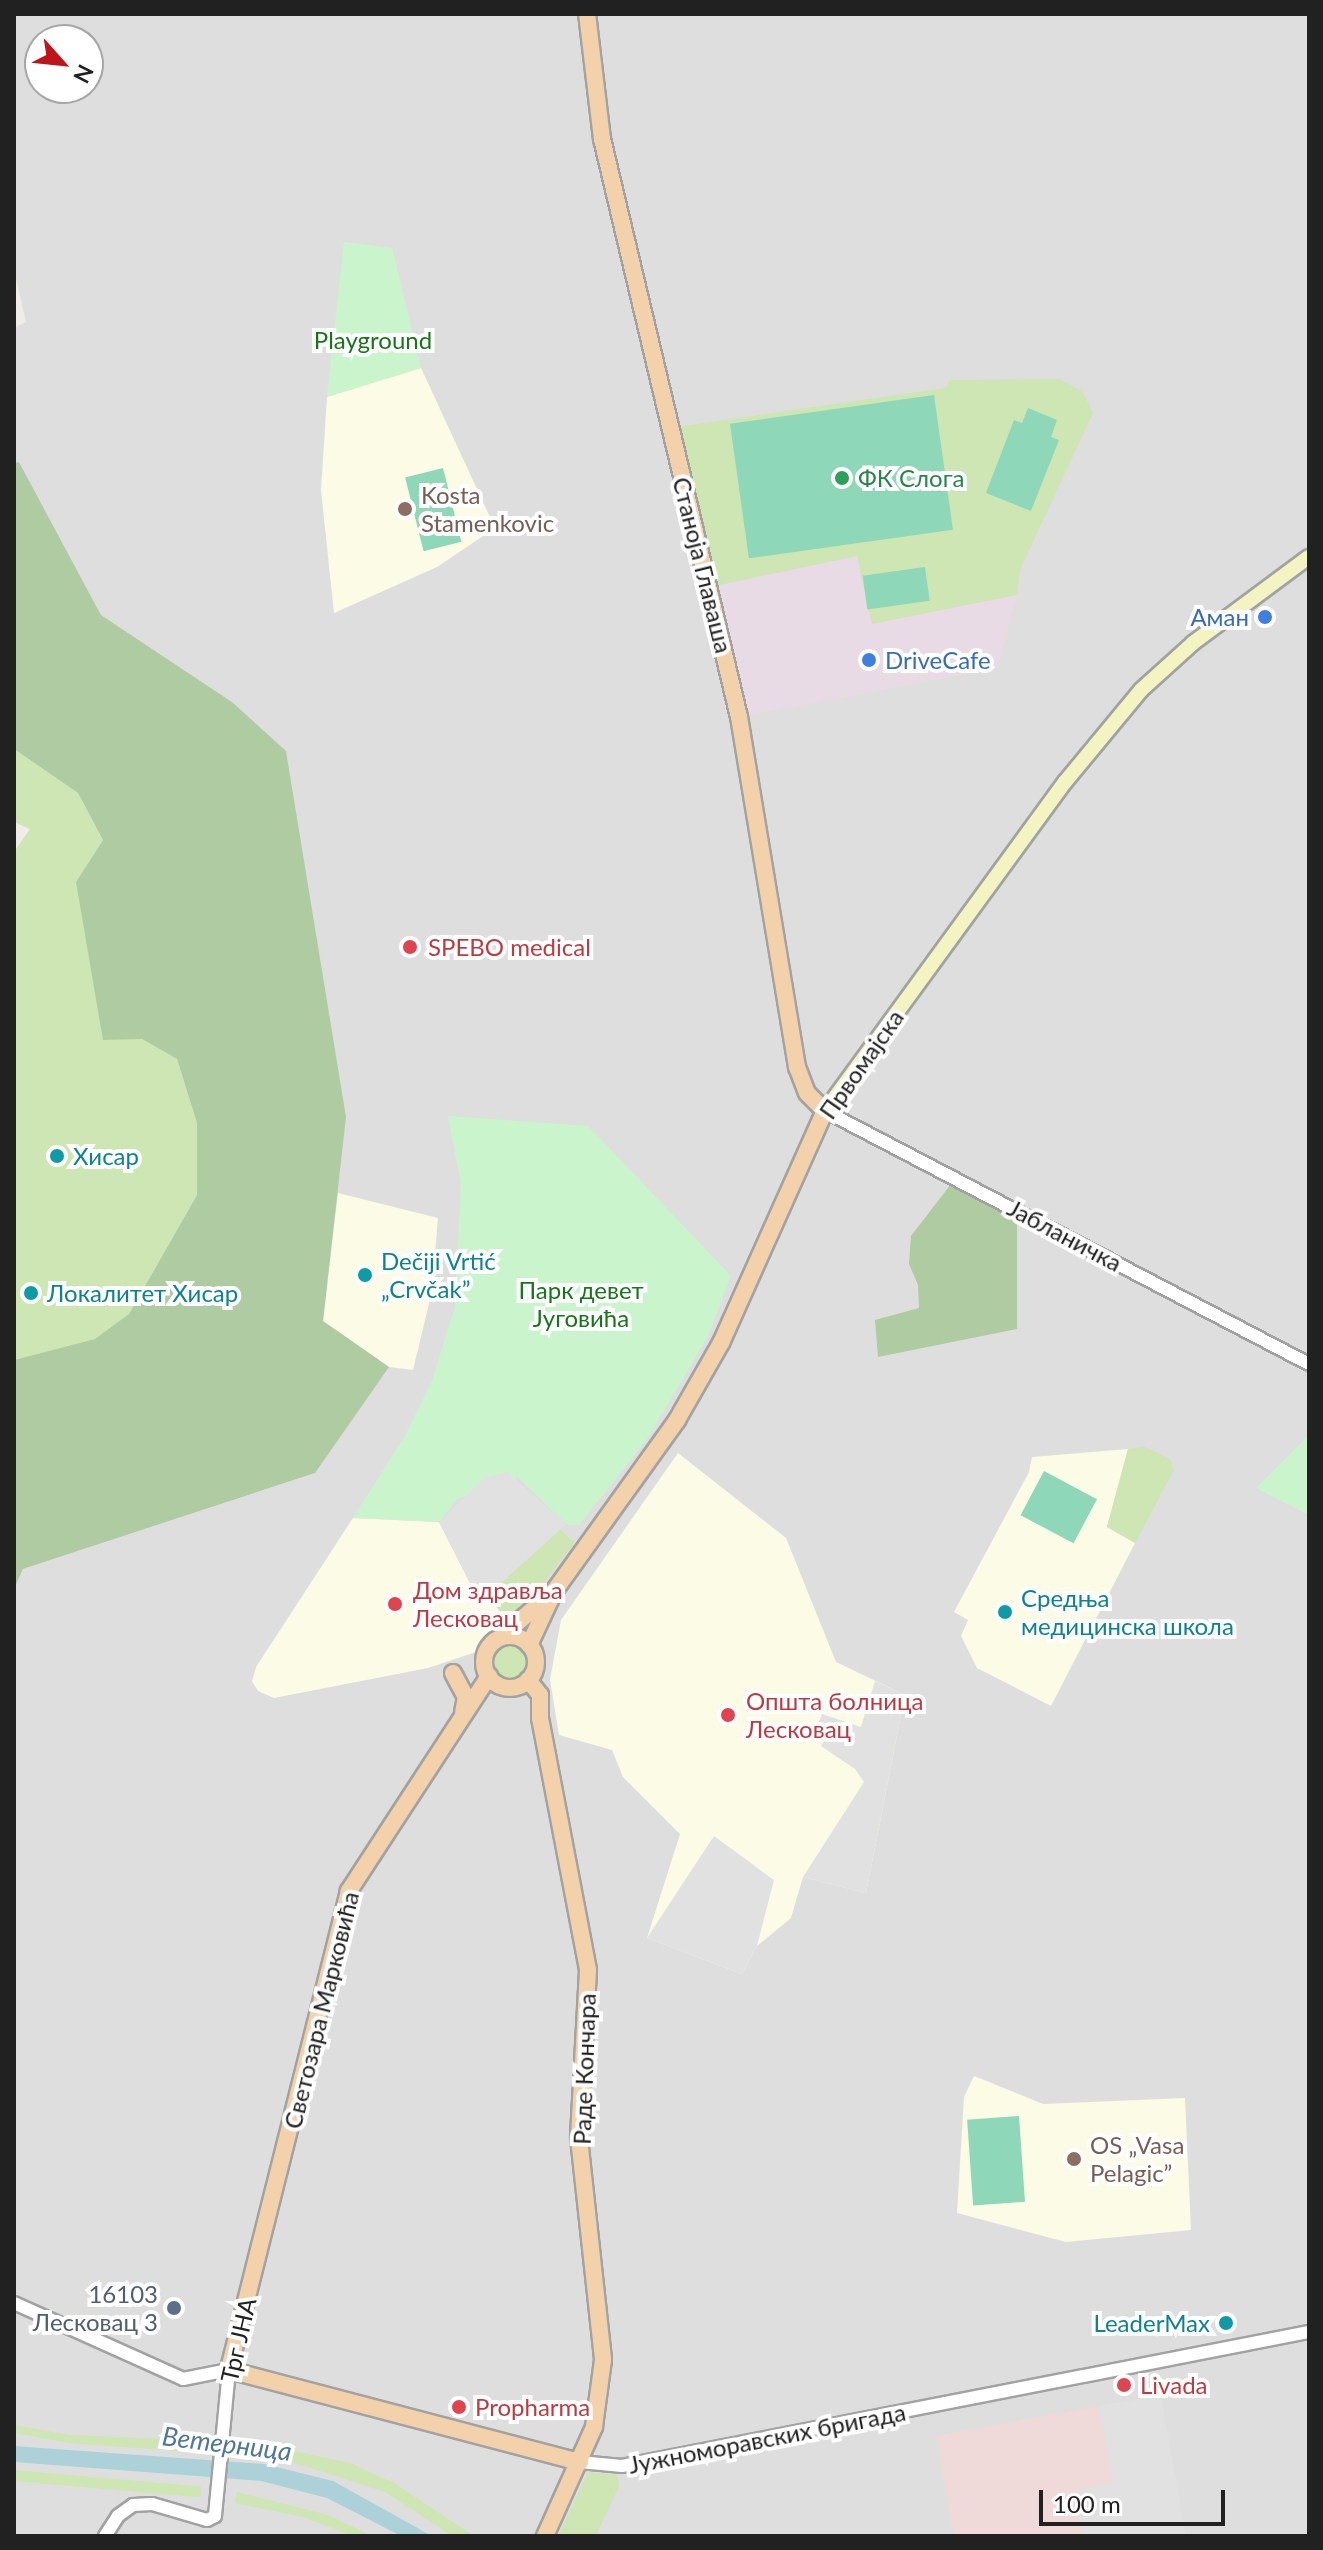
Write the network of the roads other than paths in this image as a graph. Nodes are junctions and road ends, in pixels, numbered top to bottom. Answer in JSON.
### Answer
{"nodes":[{"id":1,"x":587,"y":14,"type":"edge"},
{"id":2,"x":1309,"y":557,"type":"edge"},
{"id":3,"x":825,"y":1111,"type":"junction"},
{"id":4,"x":1306,"y":1362,"type":"edge"},
{"id":5,"x":555,"y":1590,"type":"junction"},
{"id":6,"x":501,"y":1637,"type":"junction"},
{"id":7,"x":529,"y":1645,"type":"junction"},
{"id":8,"x":453,"y":1673,"type":"dead end"},
{"id":9,"x":489,"y":1676,"type":"junction"},
{"id":10,"x":528,"y":1680,"type":"junction"},
{"id":11,"x":462,"y":1717,"type":"junction"},
{"id":12,"x":262,"y":2238,"type":"joint"},
{"id":13,"x":14,"y":2303,"type":"edge"},
{"id":14,"x":1309,"y":2332,"type":"edge"},
{"id":15,"x":229,"y":2370,"type":"junction"},
{"id":16,"x":580,"y":2462,"type":"junction"},
{"id":17,"x":105,"y":2536,"type":"edge"},
{"id":18,"x":545,"y":2536,"type":"edge"}],
"edges":[{"from":1,"to":3,"type":"main road","name":"Станоја Главаша"},
{"from":2,"to":3,"type":"main road","name":"Првомајска"},
{"from":3,"to":4,"type":"street","name":"Јабланичка"},
{"from":3,"to":5,"type":"main road","name":"Првомајска"},
{"from":5,"to":6,"type":"main road","name":"Првомајска"},
{"from":5,"to":7,"type":"main road"},
{"from":6,"to":7,"type":"main road"},
{"from":6,"to":9,"type":"main road"},
{"from":7,"to":10,"type":"main road"},
{"from":8,"to":11,"type":"main road"},
{"from":9,"to":10,"type":"main road"},
{"from":9,"to":11,"type":"main road","name":"Светозара Марковића"},
{"from":10,"to":16,"type":"main road","name":"Раде Кончара"},
{"from":11,"to":12,"type":"main road","name":"Светозара Марковића"},
{"from":12,"to":15,"type":"main road","name":"Трг ЈНА"},
{"from":13,"to":15,"type":"street"},
{"from":14,"to":16,"type":"street","name":"Јужноморавских бригада"},
{"from":15,"to":16,"type":"main road","name":"Јужноморавских бригада"},
{"from":15,"to":17,"type":"street","name":"Трг ЈНА"},
{"from":16,"to":18,"type":"main road","name":"Раде Кончара"}]}
